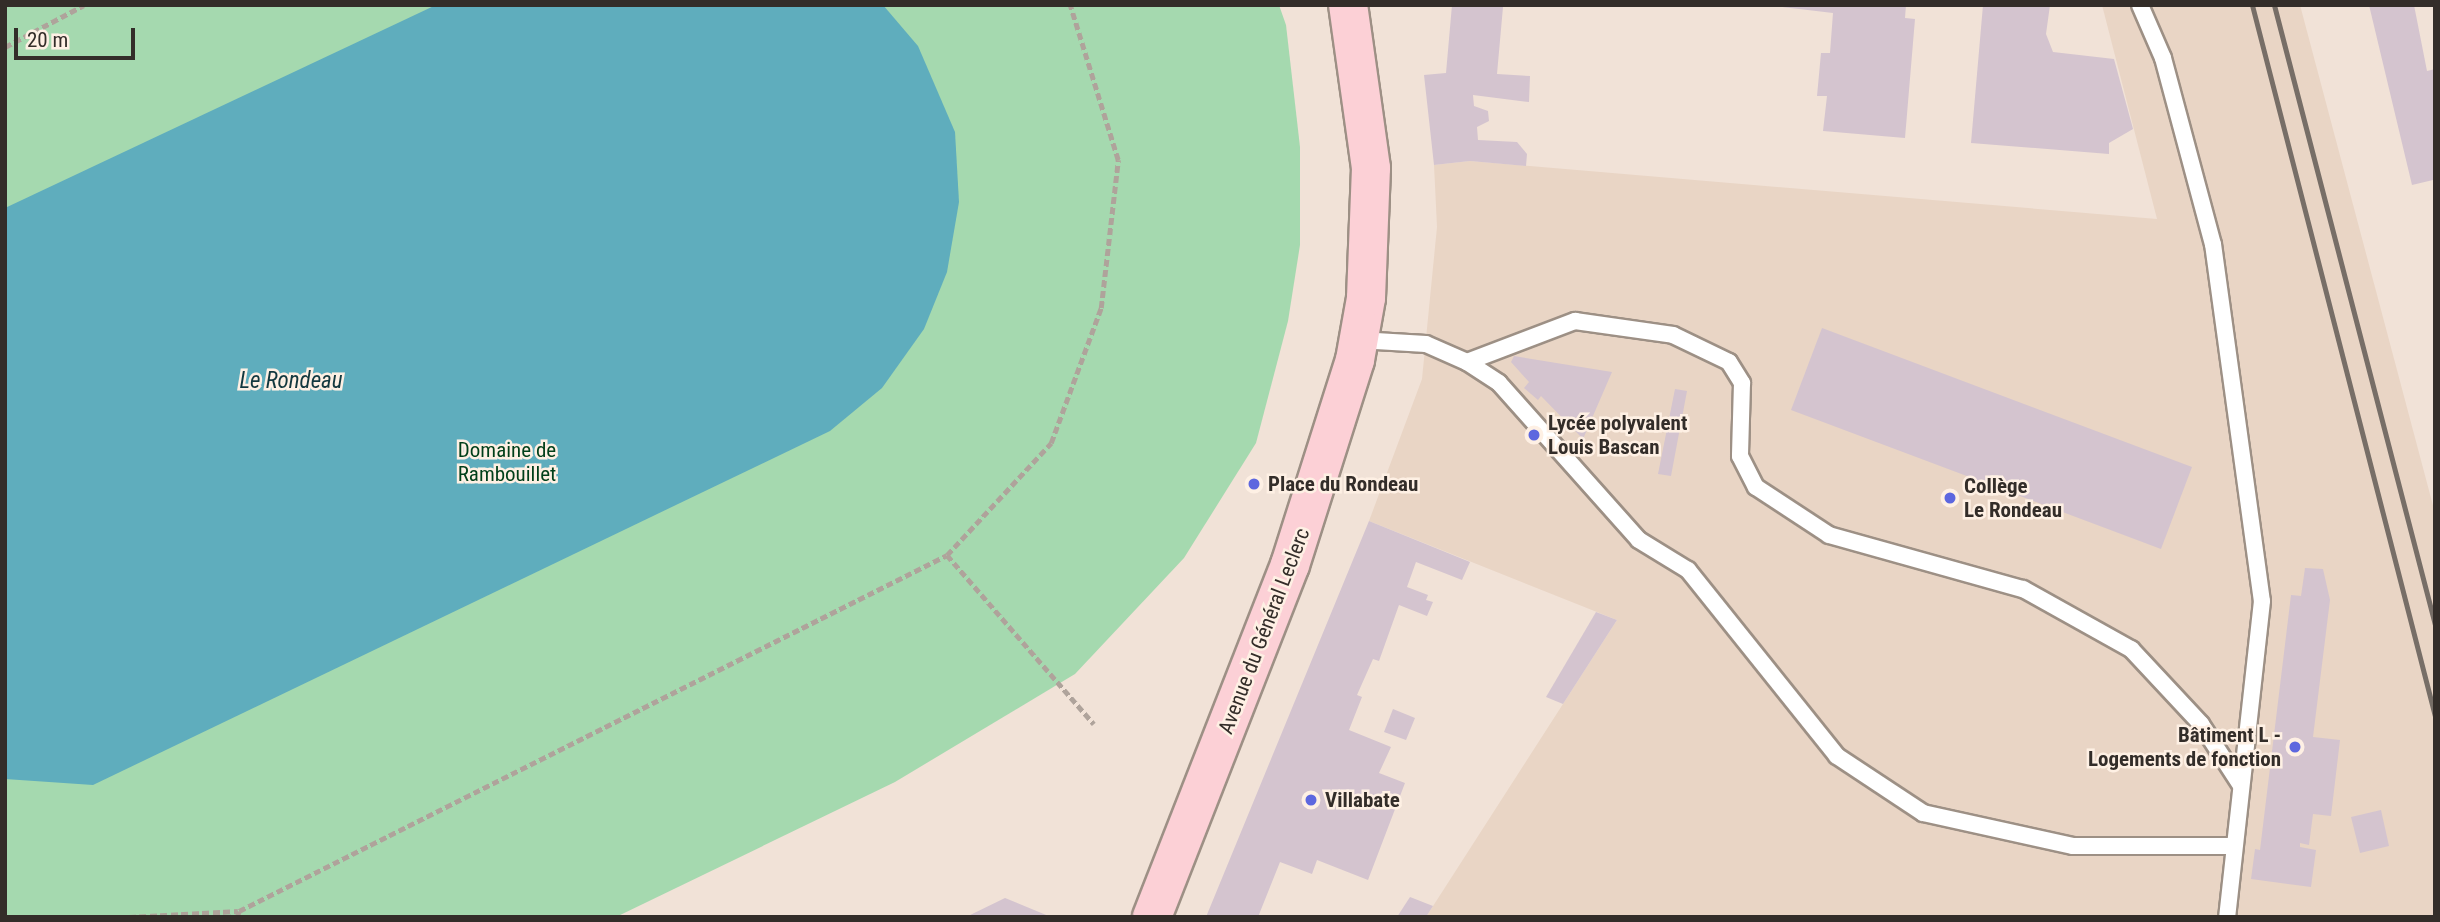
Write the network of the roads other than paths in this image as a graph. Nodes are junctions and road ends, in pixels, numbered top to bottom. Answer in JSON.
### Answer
{"nodes":[{"id":1,"x":1348,"y":5,"type":"edge"},
{"id":2,"x":2140,"y":5,"type":"edge"},
{"id":3,"x":1359,"y":340,"type":"junction"},
{"id":4,"x":1468,"y":362,"type":"junction"},
{"id":5,"x":2240,"y":784,"type":"junction"},
{"id":6,"x":2232,"y":846,"type":"junction"},
{"id":7,"x":1152,"y":917,"type":"edge"},
{"id":8,"x":2227,"y":917,"type":"edge"}],
"edges":[{"from":1,"to":3,"type":"main road","name":"Avenue du Général Leclerc"},
{"from":2,"to":5,"type":"lane"},
{"from":3,"to":4,"type":"lane"},
{"from":3,"to":7,"type":"main road","name":"Avenue du Général Leclerc"},
{"from":4,"to":5,"type":"lane"},
{"from":4,"to":6,"type":"lane"},
{"from":5,"to":6,"type":"lane"},
{"from":6,"to":8,"type":"lane"}]}
